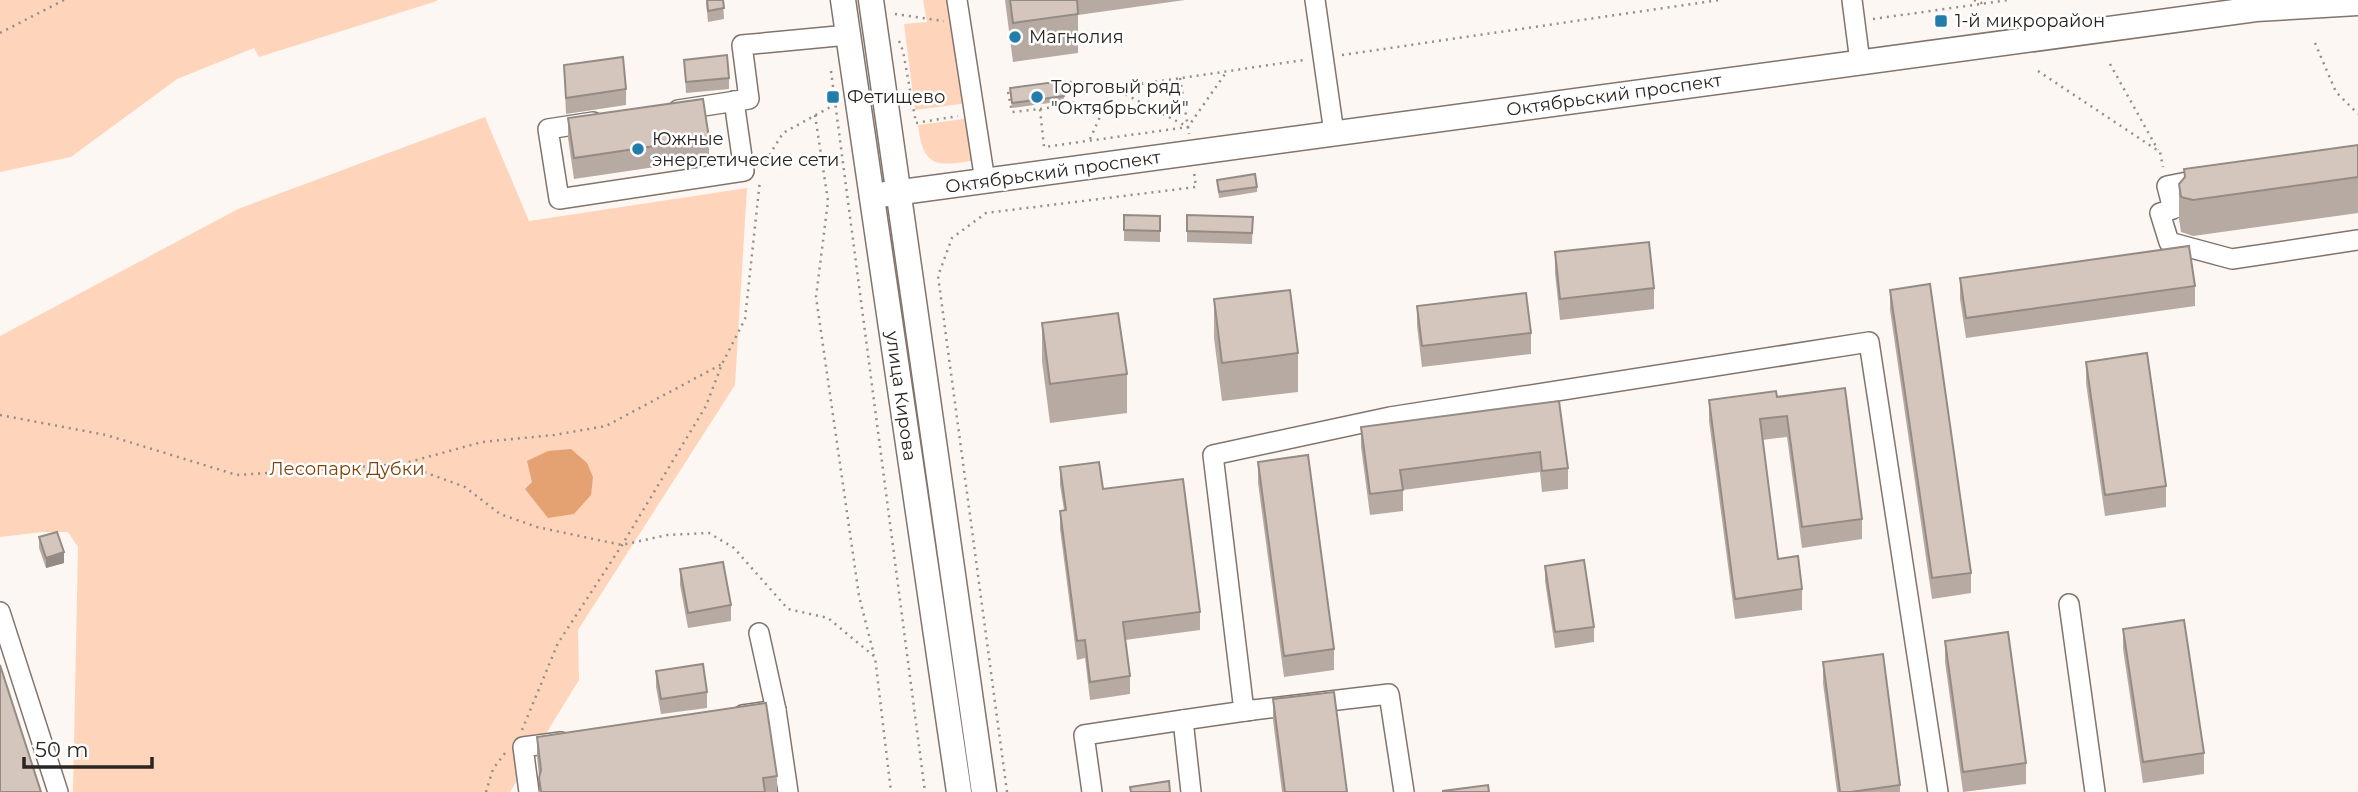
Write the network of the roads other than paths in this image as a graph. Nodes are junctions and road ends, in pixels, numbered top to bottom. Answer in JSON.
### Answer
{"nodes":[{"id":1,"x":843,"y":0,"type":"edge"},
{"id":2,"x":957,"y":0,"type":"edge"},
{"id":3,"x":1315,"y":0,"type":"edge"},
{"id":4,"x":1852,"y":0,"type":"edge"},
{"id":5,"x":2296,"y":3,"type":"edge"},
{"id":6,"x":2358,"y":3,"type":"edge"},
{"id":7,"x":879,"y":6,"type":"edge"},
{"id":8,"x":848,"y":35,"type":"junction"},
{"id":9,"x":1860,"y":62,"type":"junction"},
{"id":10,"x":734,"y":101,"type":"junction"},
{"id":11,"x":654,"y":113,"type":"edge"},
{"id":12,"x":614,"y":119,"type":"edge"},
{"id":13,"x":1334,"y":133,"type":"junction"},
{"id":14,"x":2222,"y":175,"type":"edge"},
{"id":15,"x":985,"y":181,"type":"junction"},
{"id":16,"x":897,"y":193,"type":"junction"},
{"id":17,"x":872,"y":197,"type":"junction"},
{"id":18,"x":2358,"y":240,"type":"edge"},
{"id":19,"x":2069,"y":604,"type":"dead end"},
{"id":20,"x":0,"y":612,"type":"edge"},
{"id":21,"x":759,"y":633,"type":"dead end"},
{"id":22,"x":776,"y":710,"type":"junction"},
{"id":23,"x":1252,"y":710,"type":"junction"},
{"id":24,"x":723,"y":718,"type":"edge"},
{"id":25,"x":1183,"y":720,"type":"junction"},
{"id":26,"x":577,"y":740,"type":"edge"},
{"id":27,"x":58,"y":792,"type":"edge"},
{"id":28,"x":529,"y":792,"type":"edge"},
{"id":29,"x":788,"y":792,"type":"edge"},
{"id":30,"x":959,"y":792,"type":"edge"},
{"id":31,"x":984,"y":792,"type":"edge"},
{"id":32,"x":1092,"y":792,"type":"edge"},
{"id":33,"x":1191,"y":792,"type":"edge"},
{"id":34,"x":1404,"y":792,"type":"edge"},
{"id":35,"x":1938,"y":792,"type":"edge"},
{"id":36,"x":2095,"y":792,"type":"edge"}],
"edges":[{"from":1,"to":8,"type":"main road","name":"улица Кирова"},
{"from":2,"to":15,"type":"street"},
{"from":3,"to":13,"type":"street"},
{"from":4,"to":9,"type":"street"},
{"from":5,"to":6,"type":"main road","name":"Октябрьский проспект"},
{"from":5,"to":9,"type":"main road","name":"Октябрьский проспект"},
{"from":7,"to":16,"type":"main road","name":"улица Кирова"},
{"from":8,"to":10,"type":"street"},
{"from":8,"to":17,"type":"main road","name":"улица Кирова"},
{"from":9,"to":13,"type":"main road","name":"Октябрьский проспект"},
{"from":10,"to":11,"type":"street"},
{"from":10,"to":12,"type":"street"},
{"from":13,"to":15,"type":"main road","name":"Октябрьский проспект"},
{"from":14,"to":18,"type":"street"},
{"from":15,"to":16,"type":"main road","name":"Октябрьский проспект"},
{"from":16,"to":17,"type":"main road","name":"Октябрьский проспект"},
{"from":16,"to":31,"type":"main road","name":"улица Кирова"},
{"from":17,"to":30,"type":"main road","name":"улица Кирова"},
{"from":19,"to":36,"type":"street"},
{"from":20,"to":27,"type":"street"},
{"from":21,"to":22,"type":"street"},
{"from":22,"to":24,"type":"street"},
{"from":22,"to":29,"type":"street"},
{"from":23,"to":25,"type":"street"},
{"from":23,"to":34,"type":"street"},
{"from":23,"to":35,"type":"street"},
{"from":25,"to":32,"type":"street"},
{"from":25,"to":33,"type":"street"},
{"from":26,"to":28,"type":"street"}]}
